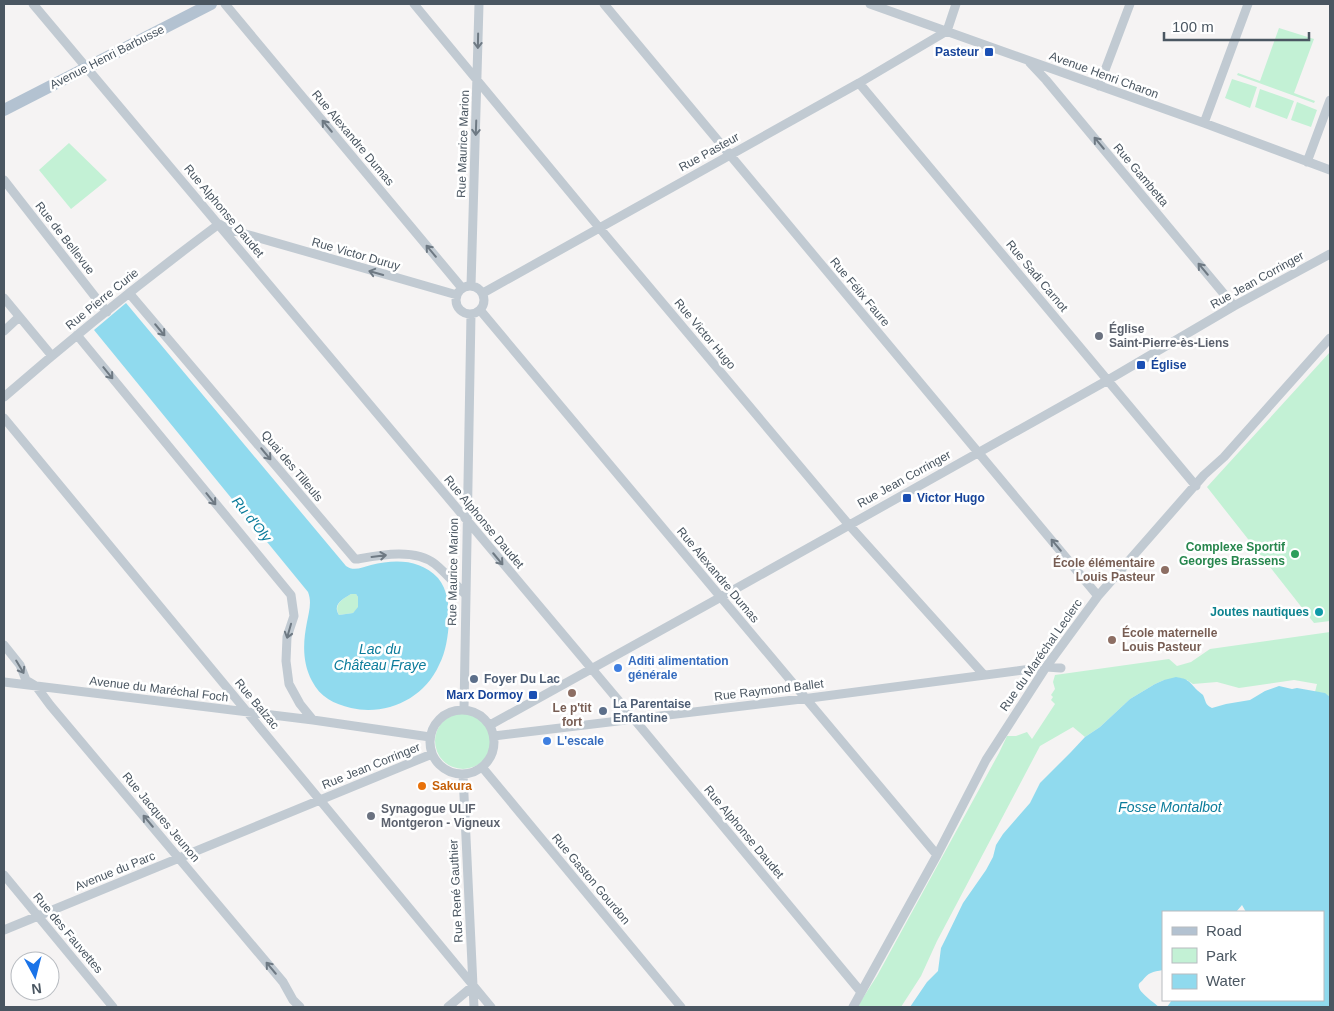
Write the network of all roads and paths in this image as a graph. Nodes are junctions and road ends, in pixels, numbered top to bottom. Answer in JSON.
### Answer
{"nodes":[{"id":1,"x":33,"y":4,"type":"edge"},
{"id":2,"x":211,"y":4,"type":"edge"},
{"id":3,"x":225,"y":4,"type":"edge"},
{"id":4,"x":414,"y":4,"type":"edge"},
{"id":5,"x":479,"y":4,"type":"edge"},
{"id":6,"x":604,"y":4,"type":"edge"},
{"id":7,"x":870,"y":4,"type":"edge"},
{"id":8,"x":956,"y":4,"type":"edge"},
{"id":9,"x":1130,"y":4,"type":"edge"},
{"id":10,"x":1248,"y":4,"type":"edge"},
{"id":11,"x":947,"y":31,"type":"junction"},
{"id":12,"x":1028,"y":61,"type":"junction"},
{"id":13,"x":86,"y":68,"type":"junction"},
{"id":14,"x":477,"y":79,"type":"junction"},
{"id":15,"x":860,"y":83,"type":"junction"},
{"id":16,"x":1099,"y":86,"type":"junction"},
{"id":17,"x":1330,"y":100,"type":"edge"},
{"id":18,"x":4,"y":110,"type":"edge"},
{"id":19,"x":1204,"y":123,"type":"junction"},
{"id":20,"x":729,"y":155,"type":"junction"},
{"id":21,"x":1307,"y":162,"type":"junction"},
{"id":22,"x":1330,"y":170,"type":"edge"},
{"id":23,"x":4,"y":180,"type":"edge"},
{"id":24,"x":219,"y":224,"type":"junction"},
{"id":25,"x":600,"y":228,"type":"junction"},
{"id":26,"x":249,"y":236,"type":"junction"},
{"id":27,"x":234,"y":242,"type":"junction"},
{"id":28,"x":1330,"y":254,"type":"edge"},
{"id":29,"x":463,"y":290,"type":"junction"},
{"id":30,"x":129,"y":293,"type":"junction"},
{"id":31,"x":483,"y":293,"type":"junction"},
{"id":32,"x":4,"y":298,"type":"edge"},
{"id":33,"x":1234,"y":306,"type":"junction"},
{"id":34,"x":480,"y":310,"type":"junction"},
{"id":35,"x":107,"y":312,"type":"junction"},
{"id":36,"x":470,"y":314,"type":"junction"},
{"id":37,"x":19,"y":317,"type":"junction"},
{"id":38,"x":4,"y":331,"type":"edge"},
{"id":39,"x":77,"y":335,"type":"junction"},
{"id":40,"x":1330,"y":338,"type":"edge"},
{"id":41,"x":52,"y":356,"type":"junction"},
{"id":42,"x":1108,"y":380,"type":"junction"},
{"id":43,"x":4,"y":397,"type":"edge"},
{"id":44,"x":4,"y":418,"type":"edge"},
{"id":45,"x":979,"y":452,"type":"junction"},
{"id":46,"x":1196,"y":486,"type":"junction"},
{"id":47,"x":467,"y":521,"type":"junction"},
{"id":48,"x":849,"y":525,"type":"junction"},
{"id":49,"x":466,"y":594,"type":"junction"},
{"id":50,"x":1098,"y":596,"type":"junction"},
{"id":51,"x":721,"y":597,"type":"junction"},
{"id":52,"x":4,"y":645,"type":"edge"},
{"id":53,"x":1046,"y":667,"type":"junction"},
{"id":54,"x":1061,"y":668,"type":"dead end"},
{"id":55,"x":591,"y":669,"type":"junction"},
{"id":56,"x":984,"y":675,"type":"junction"},
{"id":57,"x":4,"y":682,"type":"edge"},
{"id":58,"x":36,"y":686,"type":"junction"},
{"id":59,"x":804,"y":698,"type":"junction"},
{"id":60,"x":464,"y":709,"type":"junction"},
{"id":61,"x":248,"y":713,"type":"junction"},
{"id":62,"x":634,"y":719,"type":"junction"},
{"id":63,"x":313,"y":720,"type":"junction"},
{"id":64,"x":490,"y":725,"type":"junction"},
{"id":65,"x":494,"y":736,"type":"junction"},
{"id":66,"x":430,"y":737,"type":"junction"},
{"id":67,"x":432,"y":754,"type":"junction"},
{"id":68,"x":482,"y":767,"type":"junction"},
{"id":69,"x":463,"y":774,"type":"junction"},
{"id":70,"x":320,"y":800,"type":"junction"},
{"id":71,"x":937,"y":855,"type":"junction"},
{"id":72,"x":179,"y":858,"type":"junction"},
{"id":73,"x":4,"y":875,"type":"edge"},
{"id":74,"x":38,"y":916,"type":"junction"},
{"id":75,"x":4,"y":930,"type":"edge"},
{"id":76,"x":473,"y":986,"type":"junction"},
{"id":77,"x":861,"y":992,"type":"junction"},
{"id":78,"x":114,"y":1007,"type":"edge"},
{"id":79,"x":300,"y":1007,"type":"edge"},
{"id":80,"x":448,"y":1007,"type":"edge"},
{"id":81,"x":474,"y":1007,"type":"edge"},
{"id":82,"x":491,"y":1007,"type":"edge"},
{"id":83,"x":681,"y":1007,"type":"edge"},
{"id":84,"x":853,"y":1007,"type":"edge"}],
"edges":[{"from":1,"to":13,"type":"street","name":"Rue Alphonse Daudet"},
{"from":2,"to":13,"type":"main road","name":"Avenue Henri Barbusse"},
{"from":29,"to":3,"type":"street","name":"Rue Alexandre Dumas","one_way":true},
{"from":4,"to":14,"type":"street","name":"Rue Victor Hugo"},
{"from":5,"to":14,"type":"street","name":"Rue Maurice Marion","one_way":true},
{"from":6,"to":20,"type":"street","name":"Rue Félix Faure"},
{"from":7,"to":11,"type":"street","name":"Avenue Henri Charon"},
{"from":8,"to":11,"type":"street"},
{"from":9,"to":16,"type":"street"},
{"from":10,"to":19,"type":"street"},
{"from":11,"to":12,"type":"street","name":"Avenue Henri Charon"},
{"from":11,"to":15,"type":"street","name":"Rue Pasteur"},
{"from":12,"to":16,"type":"street","name":"Avenue Henri Charon"},
{"from":33,"to":12,"type":"street","name":"Rue Gambetta","one_way":true},
{"from":13,"to":18,"type":"main road","name":"Avenue Henri Barbusse"},
{"from":13,"to":24,"type":"street","name":"Rue Alphonse Daudet"},
{"from":14,"to":25,"type":"street","name":"Rue Victor Hugo"},
{"from":14,"to":29,"type":"street","name":"Rue Maurice Marion","one_way":true},
{"from":15,"to":20,"type":"street","name":"Rue Pasteur"},
{"from":15,"to":42,"type":"street","name":"Rue Sadi Carnot"},
{"from":16,"to":19,"type":"street","name":"Avenue Henri Charon"},
{"from":17,"to":21,"type":"street"},
{"from":19,"to":21,"type":"street","name":"Avenue Henri Charon"},
{"from":20,"to":25,"type":"street","name":"Rue Pasteur"},
{"from":20,"to":45,"type":"street","name":"Rue Félix Faure"},
{"from":21,"to":22,"type":"street","name":"Avenue Henri Charon"},
{"from":23,"to":35,"type":"street","name":"Rue de Bellevue"},
{"from":24,"to":26,"type":"street","name":"Rue Victor Duruy"},
{"from":24,"to":27,"type":"street","name":"Rue Alphonse Daudet"},
{"from":24,"to":30,"type":"street","name":"Rue Pierre Curie"},
{"from":25,"to":31,"type":"street","name":"Rue Pasteur"},
{"from":25,"to":48,"type":"street","name":"Rue Victor Hugo"},
{"from":26,"to":27,"type":"street"},
{"from":29,"to":26,"type":"street","name":"Rue Victor Duruy","one_way":true},
{"from":27,"to":47,"type":"street","name":"Rue Alphonse Daudet"},
{"from":28,"to":33,"type":"street","name":"Rue Jean Corringer"},
{"from":29,"to":31,"type":"street"},
{"from":29,"to":36,"type":"street"},
{"from":30,"to":35,"type":"street","name":"Rue Pierre Curie"},
{"from":30,"to":49,"type":"street","name":"Quai des Tilleuls","one_way":true},
{"from":31,"to":34,"type":"street"},
{"from":32,"to":37,"type":"street"},
{"from":33,"to":42,"type":"street","name":"Rue Jean Corringer"},
{"from":34,"to":36,"type":"street"},
{"from":34,"to":51,"type":"street","name":"Rue Alexandre Dumas"},
{"from":35,"to":39,"type":"street","name":"Rue Pierre Curie"},
{"from":36,"to":47,"type":"street","name":"Rue Maurice Marion"},
{"from":37,"to":38,"type":"street"},
{"from":37,"to":41,"type":"street"},
{"from":39,"to":41,"type":"street","name":"Rue Pierre Curie"},
{"from":39,"to":63,"type":"street","one_way":true},
{"from":40,"to":46,"type":"street","name":"Rue du Maréchal Leclerc"},
{"from":41,"to":43,"type":"street","name":"Rue Pierre Curie"},
{"from":42,"to":45,"type":"street","name":"Rue Jean Corringer"},
{"from":42,"to":46,"type":"street","name":"Rue Sadi Carnot"},
{"from":44,"to":61,"type":"street","name":"Rue Balzac"},
{"from":45,"to":48,"type":"street","name":"Rue Jean Corringer"},
{"from":50,"to":45,"type":"street","name":"Rue Félix Faure","one_way":true},
{"from":46,"to":50,"type":"street","name":"Rue du Maréchal Leclerc"},
{"from":47,"to":49,"type":"street","name":"Rue Maurice Marion"},
{"from":47,"to":55,"type":"street","name":"Rue Alphonse Daudet","one_way":true},
{"from":48,"to":51,"type":"street","name":"Rue Jean Corringer"},
{"from":48,"to":56,"type":"street","name":"Rue Victor Hugo"},
{"from":49,"to":60,"type":"street","name":"Rue Maurice Marion"},
{"from":50,"to":53,"type":"street","name":"Rue du Maréchal Leclerc"},
{"from":51,"to":55,"type":"street","name":"Rue Jean Corringer"},
{"from":51,"to":59,"type":"street","name":"Rue Alexandre Dumas"},
{"from":52,"to":58,"type":"street","name":"Rue Jacques Jeunon","one_way":true},
{"from":53,"to":54,"type":"street","name":"Rue Raymond Ballet"},
{"from":53,"to":56,"type":"street","name":"Rue Raymond Ballet"},
{"from":53,"to":71,"type":"street","name":"Rue du Maréchal Leclerc"},
{"from":55,"to":62,"type":"street","name":"Rue Alphonse Daudet"},
{"from":55,"to":64,"type":"street","name":"Rue Jean Corringer"},
{"from":56,"to":59,"type":"street","name":"Rue Raymond Ballet"},
{"from":57,"to":58,"type":"street","name":"Avenue du Maréchal Foch"},
{"from":58,"to":61,"type":"street","name":"Avenue du Maréchal Foch"},
{"from":72,"to":58,"type":"street","name":"Rue Jacques Jeunon","one_way":true},
{"from":59,"to":62,"type":"street","name":"Rue Raymond Ballet"},
{"from":59,"to":71,"type":"street","name":"Rue Alexandre Dumas"},
{"from":60,"to":64,"type":"street"},
{"from":60,"to":66,"type":"street"},
{"from":61,"to":63,"type":"street","name":"Avenue du Maréchal Foch"},
{"from":61,"to":70,"type":"street","name":"Rue Balzac"},
{"from":62,"to":65,"type":"street","name":"Rue Raymond Ballet"},
{"from":62,"to":77,"type":"street","name":"Rue Alphonse Daudet"},
{"from":63,"to":66,"type":"street","name":"Avenue du Maréchal Foch"},
{"from":64,"to":65,"type":"street"},
{"from":65,"to":68,"type":"street"},
{"from":66,"to":67,"type":"street"},
{"from":67,"to":69,"type":"street"},
{"from":67,"to":70,"type":"street","name":"Rue Jean Corringer"},
{"from":68,"to":69,"type":"street"},
{"from":68,"to":83,"type":"street","name":"Rue Gaston Gourdon"},
{"from":69,"to":76,"type":"street","name":"Rue René Gauthier"},
{"from":70,"to":72,"type":"street","name":"Avenue du Parc"},
{"from":70,"to":76,"type":"street","name":"Rue Balzac"},
{"from":71,"to":77,"type":"street","name":"Rue du Maréchal Leclerc"},
{"from":72,"to":74,"type":"street","name":"Avenue du Parc"},
{"from":79,"to":72,"type":"street","name":"Rue Jacques Jeunon","one_way":true},
{"from":73,"to":74,"type":"street","name":"Rue des Fauvettes"},
{"from":74,"to":75,"type":"street","name":"Avenue du Parc"},
{"from":74,"to":78,"type":"street","name":"Rue des Fauvettes"},
{"from":76,"to":80,"type":"street"},
{"from":76,"to":81,"type":"street","name":"Rue René Gauthier"},
{"from":76,"to":82,"type":"street","name":"Rue Balzac"},
{"from":77,"to":84,"type":"street","name":"Rue du Maréchal Leclerc"}]}
